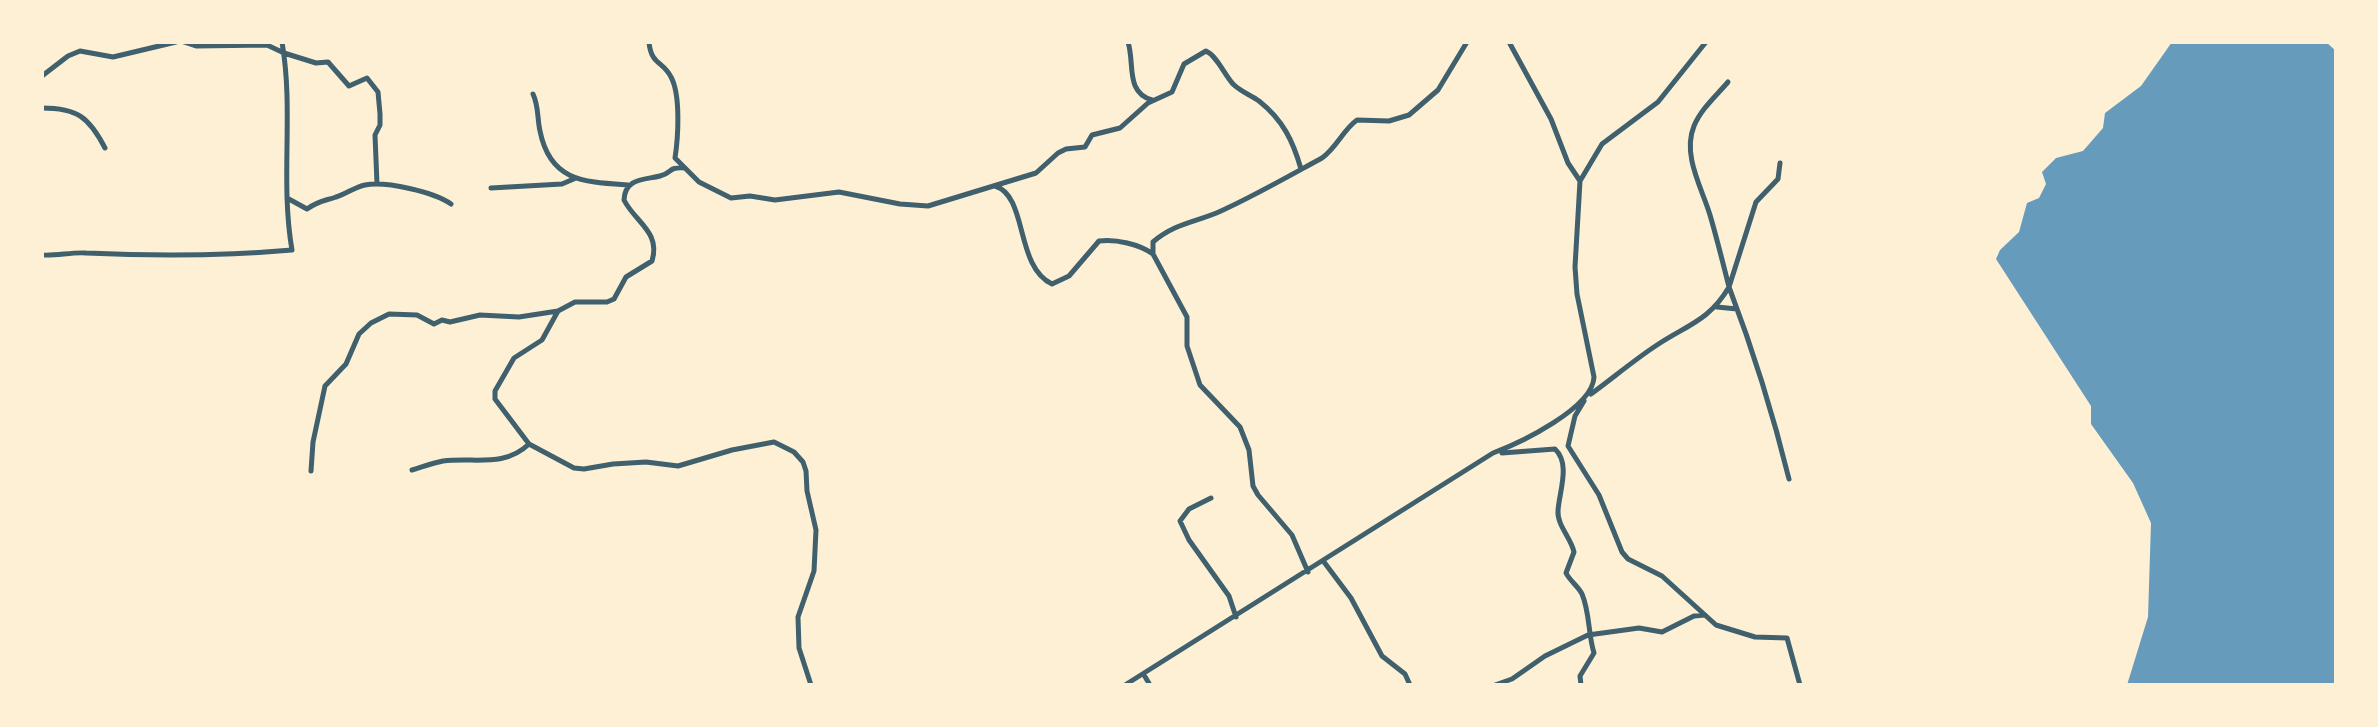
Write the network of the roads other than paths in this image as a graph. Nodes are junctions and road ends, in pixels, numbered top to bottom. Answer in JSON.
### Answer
{"nodes":[{"id":1,"x":176,"y":42,"type":"edge"},
{"id":2,"x":184,"y":42,"type":"edge"},
{"id":3,"x":282,"y":42,"type":"edge"},
{"id":4,"x":649,"y":42,"type":"edge"},
{"id":5,"x":1128,"y":42,"type":"edge"},
{"id":6,"x":1467,"y":42,"type":"edge"},
{"id":7,"x":1509,"y":42,"type":"edge"},
{"id":8,"x":1706,"y":42,"type":"edge"},
{"id":9,"x":284,"y":53,"type":"junction"},
{"id":10,"x":42,"y":76,"type":"edge"},
{"id":11,"x":1728,"y":82,"type":"dead end"},
{"id":12,"x":533,"y":94,"type":"dead end"},
{"id":13,"x":1153,"y":101,"type":"junction"},
{"id":14,"x":42,"y":108,"type":"edge"},
{"id":15,"x":105,"y":148,"type":"dead end"},
{"id":16,"x":1780,"y":163,"type":"dead end"},
{"id":17,"x":685,"y":168,"type":"junction"},
{"id":18,"x":1301,"y":169,"type":"junction"},
{"id":19,"x":577,"y":178,"type":"junction"},
{"id":20,"x":1580,"y":181,"type":"junction"},
{"id":21,"x":377,"y":184,"type":"junction"},
{"id":22,"x":629,"y":185,"type":"junction"},
{"id":23,"x":994,"y":185,"type":"junction"},
{"id":24,"x":491,"y":188,"type":"dead end"},
{"id":25,"x":287,"y":198,"type":"junction"},
{"id":26,"x":451,"y":204,"type":"dead end"},
{"id":27,"x":1153,"y":254,"type":"junction"},
{"id":28,"x":42,"y":255,"type":"edge"},
{"id":29,"x":1729,"y":287,"type":"junction"},
{"id":30,"x":1717,"y":307,"type":"junction"},
{"id":31,"x":1737,"y":309,"type":"junction"},
{"id":32,"x":558,"y":311,"type":"junction"},
{"id":33,"x":537,"y":316,"type":"junction"},
{"id":34,"x":550,"y":325,"type":"junction"},
{"id":35,"x":1587,"y":397,"type":"junction"},
{"id":36,"x":529,"y":444,"type":"junction"},
{"id":37,"x":1493,"y":453,"type":"junction"},
{"id":38,"x":412,"y":470,"type":"dead end"},
{"id":39,"x":311,"y":471,"type":"dead end"},
{"id":40,"x":1789,"y":479,"type":"dead end"},
{"id":41,"x":1211,"y":498,"type":"dead end"},
{"id":42,"x":1324,"y":562,"type":"junction"},
{"id":43,"x":1308,"y":572,"type":"junction"},
{"id":44,"x":1706,"y":615,"type":"junction"},
{"id":45,"x":1236,"y":617,"type":"junction"},
{"id":46,"x":1588,"y":635,"type":"junction"},
{"id":47,"x":1144,"y":675,"type":"junction"},
{"id":48,"x":811,"y":685,"type":"edge"},
{"id":49,"x":1125,"y":685,"type":"edge"},
{"id":50,"x":1150,"y":685,"type":"edge"},
{"id":51,"x":1410,"y":685,"type":"edge"},
{"id":52,"x":1495,"y":685,"type":"edge"},
{"id":53,"x":1581,"y":685,"type":"edge"},
{"id":54,"x":1800,"y":685,"type":"edge"}],
"edges":[{"from":1,"to":10,"type":"street"},
{"from":2,"to":9,"type":"street"},
{"from":3,"to":9,"type":"street"},
{"from":4,"to":17,"type":"street"},
{"from":5,"to":13,"type":"street"},
{"from":6,"to":18,"type":"street"},
{"from":7,"to":20,"type":"street"},
{"from":8,"to":20,"type":"street"},
{"from":9,"to":21,"type":"street"},
{"from":9,"to":25,"type":"street"},
{"from":11,"to":29,"type":"street"},
{"from":12,"to":19,"type":"street"},
{"from":13,"to":18,"type":"street"},
{"from":13,"to":23,"type":"street"},
{"from":14,"to":15,"type":"street"},
{"from":16,"to":29,"type":"street"},
{"from":17,"to":22,"type":"street"},
{"from":17,"to":23,"type":"street"},
{"from":18,"to":27,"type":"street"},
{"from":19,"to":22,"type":"street"},
{"from":19,"to":24,"type":"street"},
{"from":20,"to":35,"type":"street"},
{"from":21,"to":25,"type":"street"},
{"from":21,"to":26,"type":"street"},
{"from":22,"to":32,"type":"street"},
{"from":23,"to":27,"type":"street"},
{"from":25,"to":28,"type":"street"},
{"from":27,"to":43,"type":"street"},
{"from":29,"to":30,"type":"street"},
{"from":29,"to":31,"type":"street"},
{"from":30,"to":31,"type":"street"},
{"from":30,"to":35,"type":"street"},
{"from":31,"to":40,"type":"street"},
{"from":32,"to":33,"type":"street"},
{"from":32,"to":34,"type":"street"},
{"from":33,"to":34,"type":"street"},
{"from":33,"to":39,"type":"street"},
{"from":34,"to":36,"type":"street"},
{"from":35,"to":37,"type":"street"},
{"from":35,"to":44,"type":"street"},
{"from":36,"to":38,"type":"street"},
{"from":36,"to":48,"type":"street"},
{"from":37,"to":42,"type":"street"},
{"from":37,"to":46,"type":"street"},
{"from":41,"to":45,"type":"street"},
{"from":42,"to":43,"type":"street"},
{"from":42,"to":51,"type":"street"},
{"from":43,"to":45,"type":"street"},
{"from":44,"to":46,"type":"street"},
{"from":44,"to":54,"type":"street"},
{"from":45,"to":47,"type":"street"},
{"from":46,"to":52,"type":"street"},
{"from":46,"to":53,"type":"street"},
{"from":47,"to":49,"type":"street"},
{"from":47,"to":50,"type":"street"}]}
